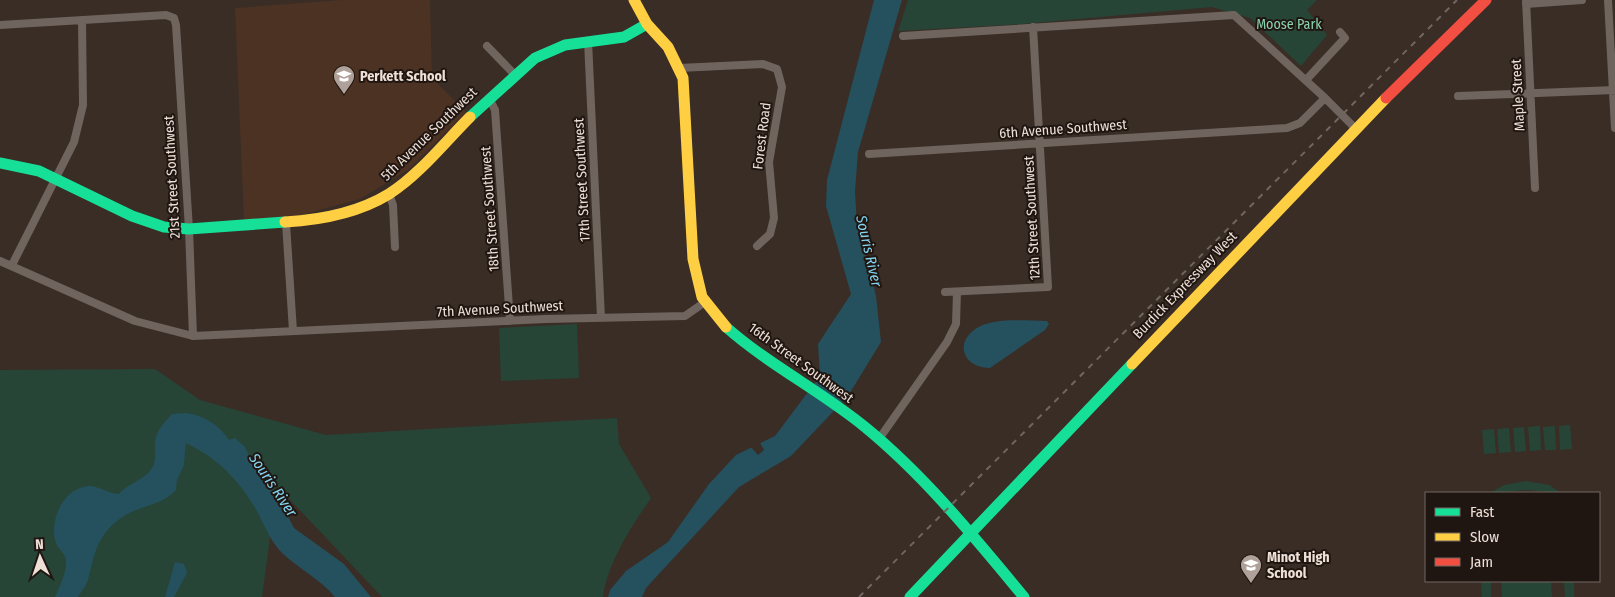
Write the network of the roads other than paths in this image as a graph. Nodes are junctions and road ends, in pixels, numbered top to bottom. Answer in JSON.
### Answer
{"nodes":[{"id":1,"x":634,"y":0,"type":"edge"},
{"id":2,"x":1486,"y":0,"type":"edge"},
{"id":3,"x":1582,"y":0,"type":"edge"},
{"id":4,"x":1608,"y":0,"type":"edge"},
{"id":5,"x":1526,"y":2,"type":"edge"},
{"id":6,"x":82,"y":20,"type":"junction"},
{"id":7,"x":647,"y":24,"type":"junction"},
{"id":8,"x":0,"y":25,"type":"edge"},
{"id":9,"x":1033,"y":27,"type":"junction"},
{"id":10,"x":1340,"y":32,"type":"dead end"},
{"id":11,"x":902,"y":36,"type":"dead end"},
{"id":12,"x":588,"y":41,"type":"junction"},
{"id":13,"x":487,"y":46,"type":"dead end"},
{"id":14,"x":679,"y":68,"type":"junction"},
{"id":15,"x":514,"y":74,"type":"junction"},
{"id":16,"x":1306,"y":80,"type":"junction"},
{"id":17,"x":1614,"y":90,"type":"edge"},
{"id":18,"x":1530,"y":94,"type":"junction"},
{"id":19,"x":1458,"y":96,"type":"dead end"},
{"id":20,"x":489,"y":98,"type":"junction"},
{"id":21,"x":1325,"y":98,"type":"junction"},
{"id":22,"x":1615,"y":128,"type":"edge"},
{"id":23,"x":1356,"y":129,"type":"junction"},
{"id":24,"x":1040,"y":143,"type":"junction"},
{"id":25,"x":869,"y":154,"type":"dead end"},
{"id":26,"x":0,"y":163,"type":"edge"},
{"id":27,"x":55,"y":179,"type":"junction"},
{"id":28,"x":1535,"y":188,"type":"dead end"},
{"id":29,"x":389,"y":194,"type":"junction"},
{"id":30,"x":286,"y":223,"type":"junction"},
{"id":31,"x":189,"y":228,"type":"junction"},
{"id":32,"x":757,"y":246,"type":"dead end"},
{"id":33,"x":396,"y":247,"type":"dead end"},
{"id":34,"x":0,"y":261,"type":"edge"},
{"id":35,"x":12,"y":265,"type":"junction"},
{"id":36,"x":945,"y":292,"type":"dead end"},
{"id":37,"x":957,"y":292,"type":"junction"},
{"id":38,"x":705,"y":302,"type":"junction"},
{"id":39,"x":601,"y":318,"type":"junction"},
{"id":40,"x":510,"y":321,"type":"junction"},
{"id":41,"x":293,"y":332,"type":"junction"},
{"id":42,"x":193,"y":336,"type":"junction"},
{"id":43,"x":879,"y":440,"type":"junction"},
{"id":44,"x":970,"y":532,"type":"junction"},
{"id":45,"x":910,"y":597,"type":"edge"},
{"id":46,"x":1024,"y":597,"type":"edge"}],
"edges":[{"from":1,"to":7,"type":"main road"},
{"from":2,"to":23,"type":"main road","name":"Burdick Expressway West"},
{"from":3,"to":5,"type":"street"},
{"from":4,"to":17,"type":"street"},
{"from":5,"to":18,"type":"street","name":"Maple Street"},
{"from":6,"to":8,"type":"street"},
{"from":6,"to":27,"type":"street"},
{"from":6,"to":31,"type":"street","name":"21st Street Southwest"},
{"from":7,"to":12,"type":"main road","name":"5th Avenue Southwest"},
{"from":7,"to":14,"type":"main road"},
{"from":9,"to":11,"type":"street"},
{"from":9,"to":16,"type":"street"},
{"from":9,"to":24,"type":"street","name":"12th Street Southwest"},
{"from":10,"to":16,"type":"street"},
{"from":12,"to":15,"type":"main road","name":"5th Avenue Southwest"},
{"from":12,"to":39,"type":"street","name":"17th Street Southwest"},
{"from":13,"to":15,"type":"street"},
{"from":14,"to":32,"type":"street","name":"Forest Road"},
{"from":14,"to":38,"type":"main road","name":"16th Street Southwest"},
{"from":15,"to":20,"type":"main road","name":"5th Avenue Southwest"},
{"from":16,"to":21,"type":"street"},
{"from":17,"to":18,"type":"street"},
{"from":17,"to":22,"type":"street"},
{"from":18,"to":19,"type":"street"},
{"from":18,"to":28,"type":"street","name":"Maple Street"},
{"from":20,"to":29,"type":"main road","name":"5th Avenue Southwest"},
{"from":20,"to":40,"type":"street","name":"18th Street Southwest"},
{"from":21,"to":23,"type":"street"},
{"from":21,"to":24,"type":"street","name":"6th Avenue Southwest"},
{"from":23,"to":44,"type":"main road","name":"Burdick Expressway West"},
{"from":24,"to":25,"type":"street","name":"6th Avenue Southwest"},
{"from":24,"to":37,"type":"street","name":"12th Street Southwest"},
{"from":26,"to":27,"type":"main road","name":"5th Avenue Southwest"},
{"from":27,"to":31,"type":"main road","name":"5th Avenue Southwest"},
{"from":27,"to":35,"type":"street"},
{"from":29,"to":30,"type":"main road","name":"5th Avenue Southwest"},
{"from":29,"to":33,"type":"street"},
{"from":30,"to":31,"type":"main road","name":"5th Avenue Southwest"},
{"from":30,"to":41,"type":"street"},
{"from":31,"to":42,"type":"street","name":"21st Street Southwest"},
{"from":34,"to":35,"type":"street","name":"7th Avenue Southwest"},
{"from":35,"to":42,"type":"street","name":"7th Avenue Southwest"},
{"from":36,"to":37,"type":"street"},
{"from":37,"to":43,"type":"street"},
{"from":38,"to":39,"type":"street","name":"7th Avenue Southwest"},
{"from":38,"to":43,"type":"main road","name":"16th Street Southwest"},
{"from":39,"to":40,"type":"street","name":"7th Avenue Southwest"},
{"from":40,"to":41,"type":"street","name":"7th Avenue Southwest"},
{"from":41,"to":42,"type":"street","name":"7th Avenue Southwest"},
{"from":43,"to":44,"type":"main road","name":"16th Street Southwest"},
{"from":44,"to":45,"type":"main road","name":"Burdick Expressway West"},
{"from":44,"to":46,"type":"main road","name":"16th Street Southwest"}]}
